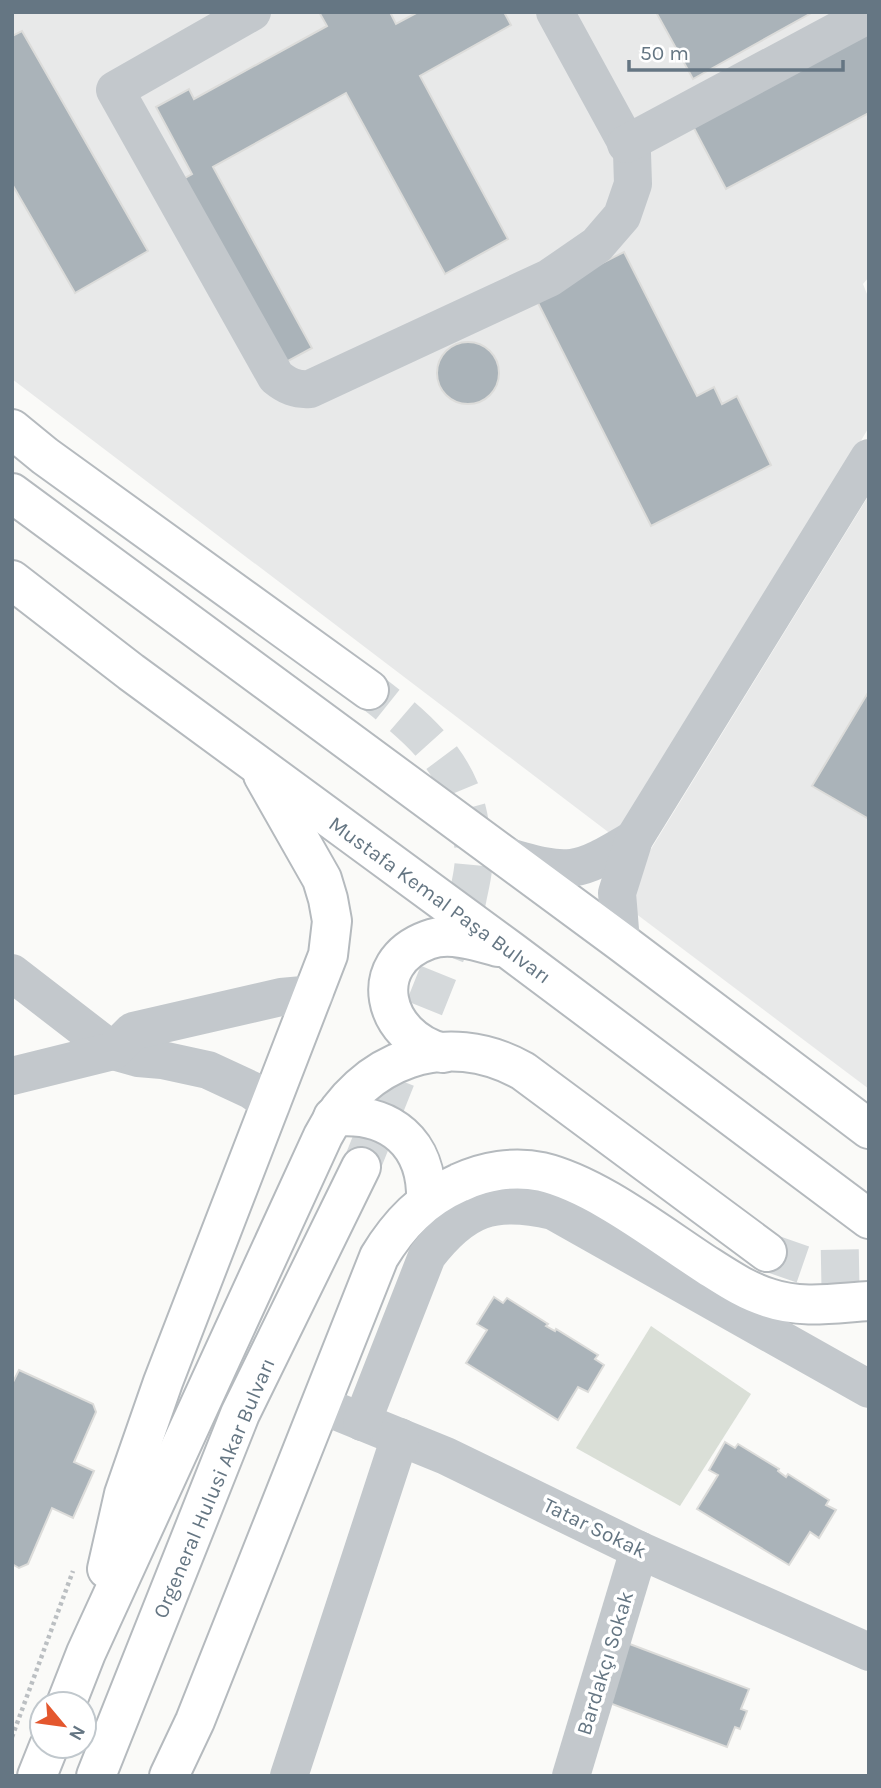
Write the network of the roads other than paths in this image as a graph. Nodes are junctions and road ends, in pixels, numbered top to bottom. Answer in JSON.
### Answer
{"nodes":[{"id":1,"x":252,"y":12,"type":"edge"},
{"id":2,"x":555,"y":12,"type":"edge"},
{"id":3,"x":869,"y":14,"type":"edge"},
{"id":4,"x":626,"y":144,"type":"junction"},
{"id":5,"x":12,"y":429,"type":"edge"},
{"id":6,"x":869,"y":458,"type":"edge"},
{"id":7,"x":12,"y":493,"type":"edge"},
{"id":8,"x":12,"y":580,"type":"edge"},
{"id":9,"x":369,"y":690,"type":"tunnel mouth"},
{"id":10,"x":256,"y":764,"type":"junction"},
{"id":11,"x":634,"y":839,"type":"junction"},
{"id":12,"x":503,"y":855,"type":"junction"},
{"id":13,"x":621,"y":942,"type":"junction"},
{"id":14,"x":511,"y":951,"type":"junction"},
{"id":15,"x":12,"y":973,"type":"edge"},
{"id":16,"x":314,"y":994,"type":"junction"},
{"id":17,"x":113,"y":1051,"type":"junction"},
{"id":18,"x":443,"y":1053,"type":"junction"},
{"id":19,"x":12,"y":1076,"type":"edge"},
{"id":20,"x":271,"y":1104,"type":"junction"},
{"id":21,"x":333,"y":1116,"type":"junction"},
{"id":22,"x":869,"y":1129,"type":"edge"},
{"id":23,"x":361,"y":1167,"type":"tunnel mouth"},
{"id":24,"x":426,"y":1201,"type":"junction"},
{"id":25,"x":869,"y":1219,"type":"edge"},
{"id":26,"x":767,"y":1252,"type":"tunnel mouth"},
{"id":27,"x":869,"y":1301,"type":"edge"},
{"id":28,"x":869,"y":1389,"type":"edge"},
{"id":29,"x":320,"y":1405,"type":"junction"},
{"id":30,"x":362,"y":1422,"type":"junction"},
{"id":31,"x":400,"y":1437,"type":"junction"},
{"id":32,"x":639,"y":1550,"type":"junction"},
{"id":33,"x":869,"y":1652,"type":"edge"},
{"id":34,"x":86,"y":1653,"type":"junction"},
{"id":35,"x":71,"y":1690,"type":"edge"},
{"id":36,"x":96,"y":1776,"type":"edge"},
{"id":37,"x":169,"y":1776,"type":"edge"},
{"id":38,"x":289,"y":1776,"type":"edge"},
{"id":39,"x":571,"y":1776,"type":"edge"}],
"edges":[{"from":1,"to":4,"type":"street"},
{"from":2,"to":4,"type":"street"},
{"from":3,"to":4,"type":"street"},
{"from":5,"to":9,"type":"main road"},
{"from":6,"to":11,"type":"street"},
{"from":7,"to":12,"type":"main road"},
{"from":8,"to":10,"type":"main road","name":"Mustafa Kemal Paşa Bulvarı"},
{"from":10,"to":14,"type":"main road","name":"Mustafa Kemal Paşa Bulvarı"},
{"from":10,"to":16,"type":"main road"},
{"from":11,"to":12,"type":"street"},
{"from":11,"to":13,"type":"street"},
{"from":12,"to":13,"type":"main road"},
{"from":13,"to":22,"type":"main road"},
{"from":14,"to":18,"type":"main road"},
{"from":14,"to":25,"type":"main road","name":"Mustafa Kemal Paşa Bulvarı"},
{"from":15,"to":17,"type":"street"},
{"from":16,"to":17,"type":"street"},
{"from":16,"to":20,"type":"main road"},
{"from":17,"to":19,"type":"street"},
{"from":17,"to":20,"type":"street"},
{"from":18,"to":21,"type":"main road","name":"Orgeneral Hulusi Akar Bulvarı"},
{"from":18,"to":26,"type":"main road"},
{"from":20,"to":34,"type":"main road"},
{"from":21,"to":24,"type":"main road"},
{"from":21,"to":34,"type":"main road","name":"Orgeneral Hulusi Akar Bulvarı"},
{"from":23,"to":36,"type":"main road","name":"Orgeneral Hulusi Akar Bulvarı"},
{"from":24,"to":27,"type":"main road"},
{"from":24,"to":29,"type":"main road"},
{"from":28,"to":30,"type":"street"},
{"from":29,"to":30,"type":"street","name":"Tatar Sokak"},
{"from":29,"to":37,"type":"main road"},
{"from":30,"to":31,"type":"street","name":"Tatar Sokak"},
{"from":31,"to":32,"type":"street","name":"Tatar Sokak"},
{"from":31,"to":38,"type":"street"},
{"from":32,"to":33,"type":"street","name":"Tatar Sokak"},
{"from":32,"to":39,"type":"street","name":"Bardakçı Sokak"},
{"from":34,"to":35,"type":"main road","name":"Orgeneral Hulusi Akar Bulvarı"}]}
